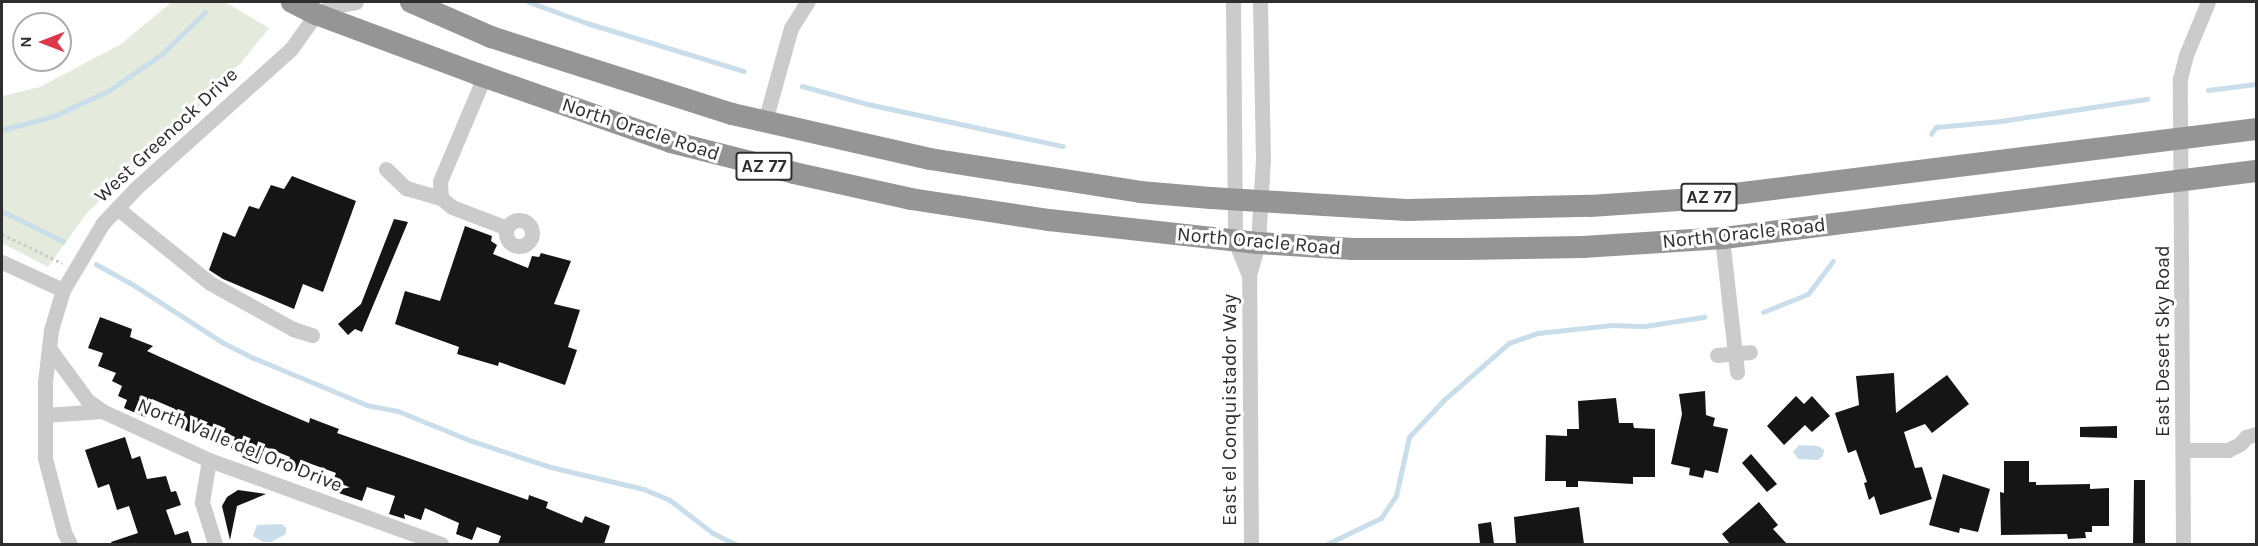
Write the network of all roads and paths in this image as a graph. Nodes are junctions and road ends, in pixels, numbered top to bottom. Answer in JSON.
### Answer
{"nodes":[{"id":1,"x":292,"y":2,"type":"edge"},
{"id":2,"x":356,"y":2,"type":"edge"},
{"id":3,"x":411,"y":2,"type":"edge"},
{"id":4,"x":807,"y":2,"type":"edge"},
{"id":5,"x":1233,"y":2,"type":"edge"},
{"id":6,"x":1260,"y":2,"type":"edge"},
{"id":7,"x":2208,"y":2,"type":"edge"},
{"id":8,"x":316,"y":14,"type":"junction"},
{"id":9,"x":484,"y":77,"type":"junction"},
{"id":10,"x":765,"y":121,"type":"junction"},
{"id":11,"x":2256,"y":129,"type":"edge"},
{"id":12,"x":2180,"y":137,"type":"junction"},
{"id":13,"x":387,"y":169,"type":"dead end"},
{"id":14,"x":2256,"y":171,"type":"edge"},
{"id":15,"x":2183,"y":178,"type":"junction"},
{"id":16,"x":441,"y":198,"type":"junction"},
{"id":17,"x":1234,"y":198,"type":"junction"},
{"id":18,"x":1261,"y":200,"type":"junction"},
{"id":19,"x":117,"y":208,"type":"junction"},
{"id":20,"x":507,"y":228,"type":"dead end"},
{"id":21,"x":2,"y":234,"type":"edge"},
{"id":22,"x":1722,"y":238,"type":"junction"},
{"id":23,"x":1234,"y":241,"type":"junction"},
{"id":24,"x":1258,"y":243,"type":"junction"},
{"id":25,"x":2,"y":262,"type":"edge"},
{"id":26,"x":75,"y":269,"type":"junction"},
{"id":27,"x":1249,"y":275,"type":"junction"},
{"id":28,"x":63,"y":290,"type":"junction"},
{"id":29,"x":312,"y":335,"type":"dead end"},
{"id":30,"x":49,"y":348,"type":"junction"},
{"id":31,"x":1742,"y":352,"type":"junction"},
{"id":32,"x":1717,"y":355,"type":"dead end"},
{"id":33,"x":1737,"y":372,"type":"dead end"},
{"id":34,"x":102,"y":411,"type":"junction"},
{"id":35,"x":45,"y":415,"type":"junction"},
{"id":36,"x":2256,"y":434,"type":"edge"},
{"id":37,"x":2183,"y":450,"type":"junction"},
{"id":38,"x":209,"y":460,"type":"junction"},
{"id":39,"x":424,"y":542,"type":"edge"},
{"id":40,"x":70,"y":544,"type":"edge"},
{"id":41,"x":215,"y":544,"type":"edge"},
{"id":42,"x":441,"y":544,"type":"edge"},
{"id":43,"x":1251,"y":544,"type":"edge"},
{"id":44,"x":2183,"y":544,"type":"edge"}],
"edges":[{"from":1,"to":8,"type":"highway","name":"North Oracle Road","number":"AZ 77"},
{"from":2,"to":8,"type":"street"},
{"from":3,"to":10,"type":"highway","name":"North Oracle Road","number":"AZ 77"},
{"from":4,"to":10,"type":"street"},
{"from":5,"to":17,"type":"street","name":"East el Conquistador Way"},
{"from":6,"to":18,"type":"street","name":"East el Conquistador Way"},
{"from":7,"to":12,"type":"street","name":"East Desert Sky Road"},
{"from":8,"to":9,"type":"highway","name":"North Oracle Road","number":"AZ 77"},
{"from":8,"to":19,"type":"street","name":"West Greenock Drive"},
{"from":9,"to":16,"type":"street"},
{"from":9,"to":23,"type":"highway","name":"North Oracle Road","number":"AZ 77"},
{"from":10,"to":17,"type":"highway","name":"North Oracle Road","number":"AZ 77"},
{"from":11,"to":12,"type":"highway","name":"North Oracle Road","number":"AZ 77"},
{"from":12,"to":15,"type":"street","name":"East Desert Sky Road"},
{"from":12,"to":18,"type":"highway","name":"North Oracle Road","number":"AZ 77"},
{"from":13,"to":16,"type":"street"},
{"from":14,"to":15,"type":"highway","name":"North Oracle Road","number":"AZ 77"},
{"from":15,"to":22,"type":"highway","name":"North Oracle Road","number":"AZ 77"},
{"from":15,"to":37,"type":"street","name":"East Desert Sky Road"},
{"from":16,"to":20,"type":"street"},
{"from":17,"to":18,"type":"highway","name":"North Oracle Road","number":"AZ 77"},
{"from":17,"to":23,"type":"street","name":"East el Conquistador Way"},
{"from":18,"to":24,"type":"street","name":"East el Conquistador Way"},
{"from":19,"to":26,"type":"street","name":"West Greenock Drive"},
{"from":19,"to":29,"type":"street"},
{"from":21,"to":26,"type":"path"},
{"from":22,"to":24,"type":"highway","name":"North Oracle Road","number":"AZ 77"},
{"from":22,"to":31,"type":"street"},
{"from":23,"to":24,"type":"highway","name":"North Oracle Road","number":"AZ 77"},
{"from":23,"to":27,"type":"street","name":"East el Conquistador Way"},
{"from":24,"to":27,"type":"street","name":"East el Conquistador Way"},
{"from":25,"to":28,"type":"street"},
{"from":26,"to":28,"type":"street","name":"West Greenock Drive"},
{"from":27,"to":43,"type":"street","name":"East el Conquistador Way"},
{"from":28,"to":30,"type":"street","name":"West Greenock Drive"},
{"from":30,"to":34,"type":"street","name":"North Valle del Oro Drive"},
{"from":30,"to":35,"type":"street","name":"West Greenock Drive"},
{"from":31,"to":32,"type":"street"},
{"from":31,"to":33,"type":"street"},
{"from":34,"to":35,"type":"street"},
{"from":34,"to":38,"type":"street","name":"North Valle del Oro Drive"},
{"from":35,"to":40,"type":"street","name":"West Greenock Drive"},
{"from":36,"to":37,"type":"street"},
{"from":37,"to":44,"type":"street","name":"East Desert Sky Road"},
{"from":38,"to":39,"type":"street","name":"North Valle del Oro Drive"},
{"from":38,"to":41,"type":"street"},
{"from":39,"to":42,"type":"street","name":"North Valle del Oro Drive"}]}
